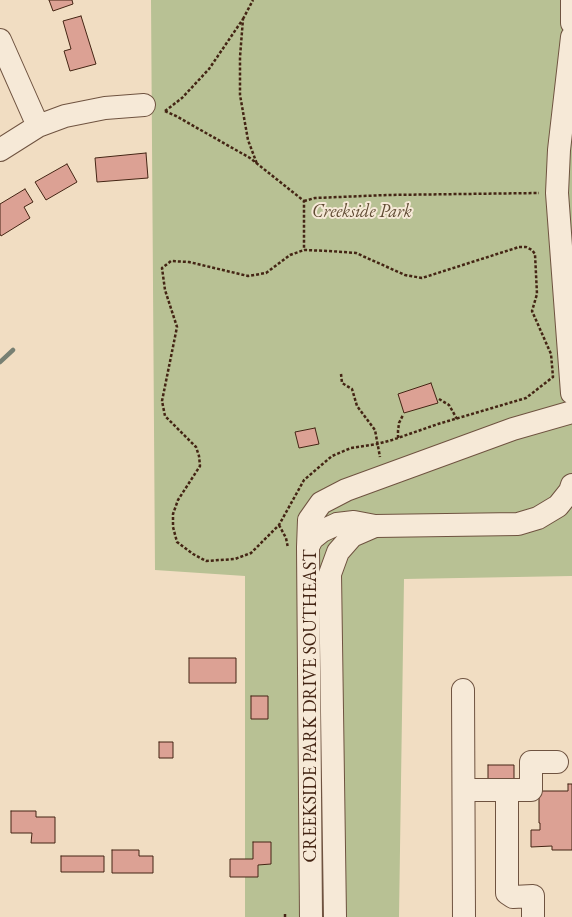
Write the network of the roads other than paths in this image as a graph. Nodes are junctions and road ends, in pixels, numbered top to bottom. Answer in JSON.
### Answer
{"nodes":[{"id":1,"x":572,"y":0,"type":"edge"},
{"id":2,"x":572,"y":23,"type":"edge"},
{"id":3,"x":572,"y":37,"type":"edge"},
{"id":4,"x":0,"y":40,"type":"edge"},
{"id":5,"x":155,"y":108,"type":"road end"},
{"id":6,"x":38,"y":126,"type":"junction"},
{"id":7,"x":0,"y":150,"type":"edge"},
{"id":8,"x":572,"y":393,"type":"edge"},
{"id":9,"x":572,"y":412,"type":"edge"},
{"id":10,"x":572,"y":485,"type":"edge"},
{"id":11,"x":375,"y":526,"type":"junction"},
{"id":12,"x":308,"y":548,"type":"junction"},
{"id":13,"x":463,"y":690,"type":"dead end"},
{"id":14,"x":557,"y":762,"type":"dead end"},
{"id":15,"x":464,"y":790,"type":"junction"},
{"id":16,"x":507,"y":790,"type":"junction"},
{"id":17,"x":311,"y":917,"type":"edge"},
{"id":18,"x":335,"y":917,"type":"edge"},
{"id":19,"x":464,"y":917,"type":"edge"},
{"id":20,"x":533,"y":917,"type":"edge"}],
"edges":[{"from":1,"to":2,"type":"street"},
{"from":3,"to":8,"type":"street"},
{"from":4,"to":6,"type":"street"},
{"from":5,"to":6,"type":"street"},
{"from":6,"to":7,"type":"street"},
{"from":9,"to":12,"type":"street"},
{"from":10,"to":11,"type":"street","name":"CREEKSIDE PARK DRIVE SOUTHEAST"},
{"from":11,"to":12,"type":"street","name":"CREEKSIDE PARK DRIVE SOUTHEAST"},
{"from":11,"to":18,"type":"street","name":"CREEKSIDE PARK DRIVE SOUTHEAST"},
{"from":12,"to":17,"type":"street","name":"CREEKSIDE PARK DRIVE SOUTHEAST"},
{"from":13,"to":15,"type":"street"},
{"from":14,"to":16,"type":"street"},
{"from":15,"to":16,"type":"street"},
{"from":15,"to":19,"type":"street"},
{"from":16,"to":20,"type":"street"}]}
